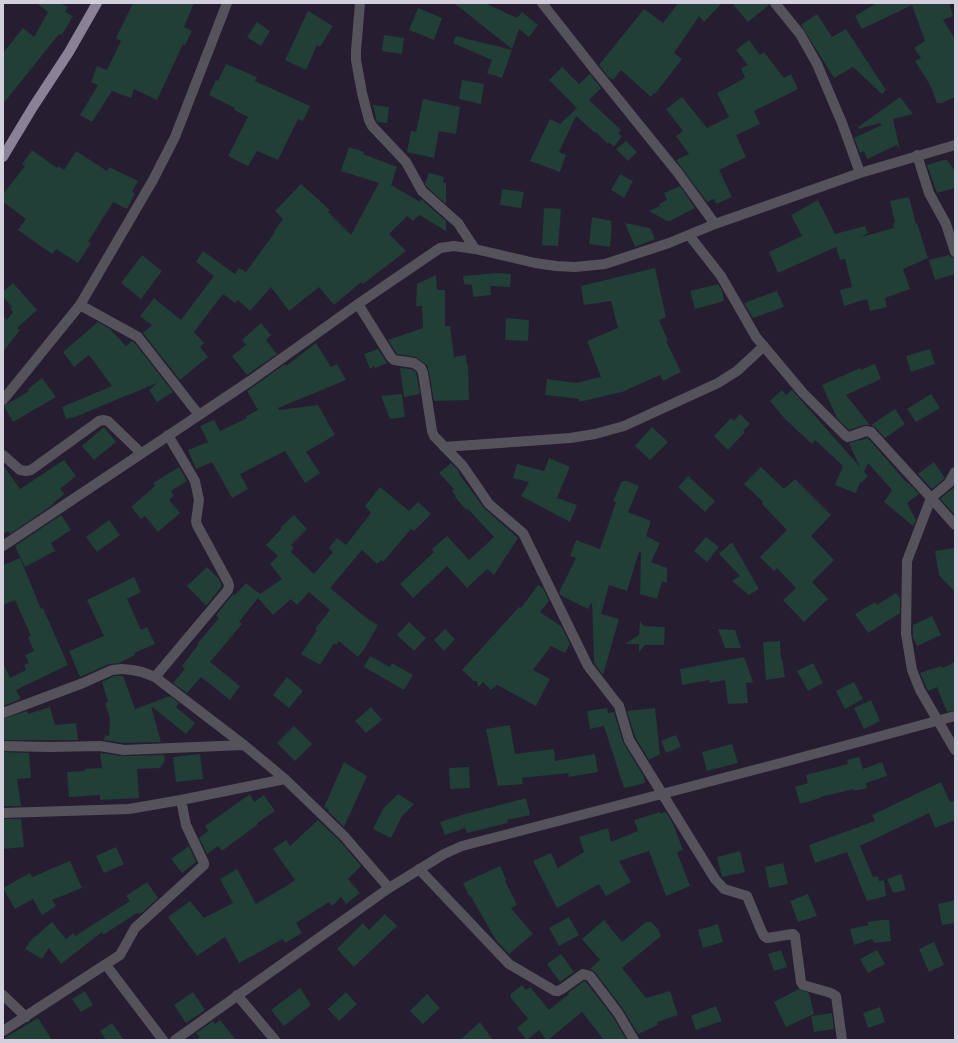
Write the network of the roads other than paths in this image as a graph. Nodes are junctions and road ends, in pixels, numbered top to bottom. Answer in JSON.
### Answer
{"nodes":[{"id":1,"x":98,"y":3,"type":"edge"},
{"id":2,"x":227,"y":3,"type":"edge"},
{"id":3,"x":360,"y":3,"type":"edge"},
{"id":4,"x":542,"y":3,"type":"edge"},
{"id":5,"x":775,"y":3,"type":"edge"},
{"id":6,"x":955,"y":145,"type":"edge"},
{"id":7,"x":918,"y":155,"type":"junction"},
{"id":8,"x":3,"y":157,"type":"edge"},
{"id":9,"x":860,"y":173,"type":"junction"},
{"id":10,"x":716,"y":224,"type":"junction"},
{"id":11,"x":689,"y":235,"type":"junction"},
{"id":12,"x":475,"y":249,"type":"junction"},
{"id":13,"x":955,"y":252,"type":"edge"},
{"id":14,"x":358,"y":304,"type":"junction"},
{"id":15,"x":80,"y":305,"type":"junction"},
{"id":16,"x":764,"y":346,"type":"junction"},
{"id":17,"x":3,"y":400,"type":"edge"},
{"id":18,"x":199,"y":415,"type":"junction"},
{"id":19,"x":168,"y":435,"type":"junction"},
{"id":20,"x":444,"y":447,"type":"junction"},
{"id":21,"x":141,"y":453,"type":"junction"},
{"id":22,"x":3,"y":455,"type":"edge"},
{"id":23,"x":955,"y":472,"type":"edge"},
{"id":24,"x":931,"y":498,"type":"junction"},
{"id":25,"x":955,"y":525,"type":"edge"},
{"id":26,"x":3,"y":546,"type":"edge"},
{"id":27,"x":155,"y":677,"type":"junction"},
{"id":28,"x":3,"y":713,"type":"edge"},
{"id":29,"x":955,"y":716,"type":"edge"},
{"id":30,"x":938,"y":721,"type":"junction"},
{"id":31,"x":244,"y":745,"type":"junction"},
{"id":32,"x":3,"y":746,"type":"edge"},
{"id":33,"x":955,"y":750,"type":"edge"},
{"id":34,"x":284,"y":779,"type":"junction"},
{"id":35,"x":662,"y":794,"type":"junction"},
{"id":36,"x":181,"y":800,"type":"junction"},
{"id":37,"x":3,"y":813,"type":"edge"},
{"id":38,"x":419,"y":869,"type":"junction"},
{"id":39,"x":389,"y":888,"type":"junction"},
{"id":40,"x":106,"y":965,"type":"junction"},
{"id":41,"x":3,"y":995,"type":"edge"},
{"id":42,"x":237,"y":995,"type":"junction"},
{"id":43,"x":26,"y":1017,"type":"junction"},
{"id":44,"x":3,"y":1031,"type":"edge"},
{"id":45,"x":163,"y":1040,"type":"edge"},
{"id":46,"x":175,"y":1040,"type":"edge"},
{"id":47,"x":275,"y":1040,"type":"edge"},
{"id":48,"x":634,"y":1040,"type":"edge"},
{"id":49,"x":842,"y":1040,"type":"edge"}],
"edges":[{"from":1,"to":8,"type":"main road"},
{"from":2,"to":15,"type":"street"},
{"from":3,"to":12,"type":"street"},
{"from":4,"to":10,"type":"street"},
{"from":5,"to":9,"type":"street"},
{"from":6,"to":7,"type":"street"},
{"from":7,"to":9,"type":"street"},
{"from":7,"to":13,"type":"street"},
{"from":9,"to":10,"type":"street"},
{"from":10,"to":11,"type":"street"},
{"from":11,"to":12,"type":"street"},
{"from":11,"to":16,"type":"street"},
{"from":12,"to":14,"type":"street"},
{"from":14,"to":18,"type":"street"},
{"from":14,"to":20,"type":"street"},
{"from":15,"to":17,"type":"street"},
{"from":15,"to":18,"type":"street"},
{"from":16,"to":20,"type":"street"},
{"from":16,"to":24,"type":"street"},
{"from":18,"to":19,"type":"street"},
{"from":19,"to":21,"type":"street"},
{"from":19,"to":27,"type":"street"},
{"from":20,"to":35,"type":"street"},
{"from":21,"to":22,"type":"street"},
{"from":21,"to":26,"type":"street"},
{"from":23,"to":24,"type":"street"},
{"from":24,"to":25,"type":"street"},
{"from":24,"to":30,"type":"street"},
{"from":27,"to":28,"type":"street"},
{"from":27,"to":31,"type":"street"},
{"from":29,"to":30,"type":"street"},
{"from":30,"to":33,"type":"street"},
{"from":30,"to":35,"type":"street"},
{"from":31,"to":32,"type":"street"},
{"from":31,"to":34,"type":"street"},
{"from":34,"to":36,"type":"street"},
{"from":34,"to":39,"type":"street"},
{"from":35,"to":38,"type":"street"},
{"from":35,"to":49,"type":"street"},
{"from":36,"to":37,"type":"street"},
{"from":36,"to":40,"type":"street"},
{"from":38,"to":39,"type":"street"},
{"from":38,"to":48,"type":"street"},
{"from":39,"to":42,"type":"street"},
{"from":40,"to":43,"type":"street"},
{"from":40,"to":45,"type":"street"},
{"from":41,"to":43,"type":"street"},
{"from":42,"to":46,"type":"street"},
{"from":42,"to":47,"type":"street"},
{"from":43,"to":44,"type":"street"}]}
